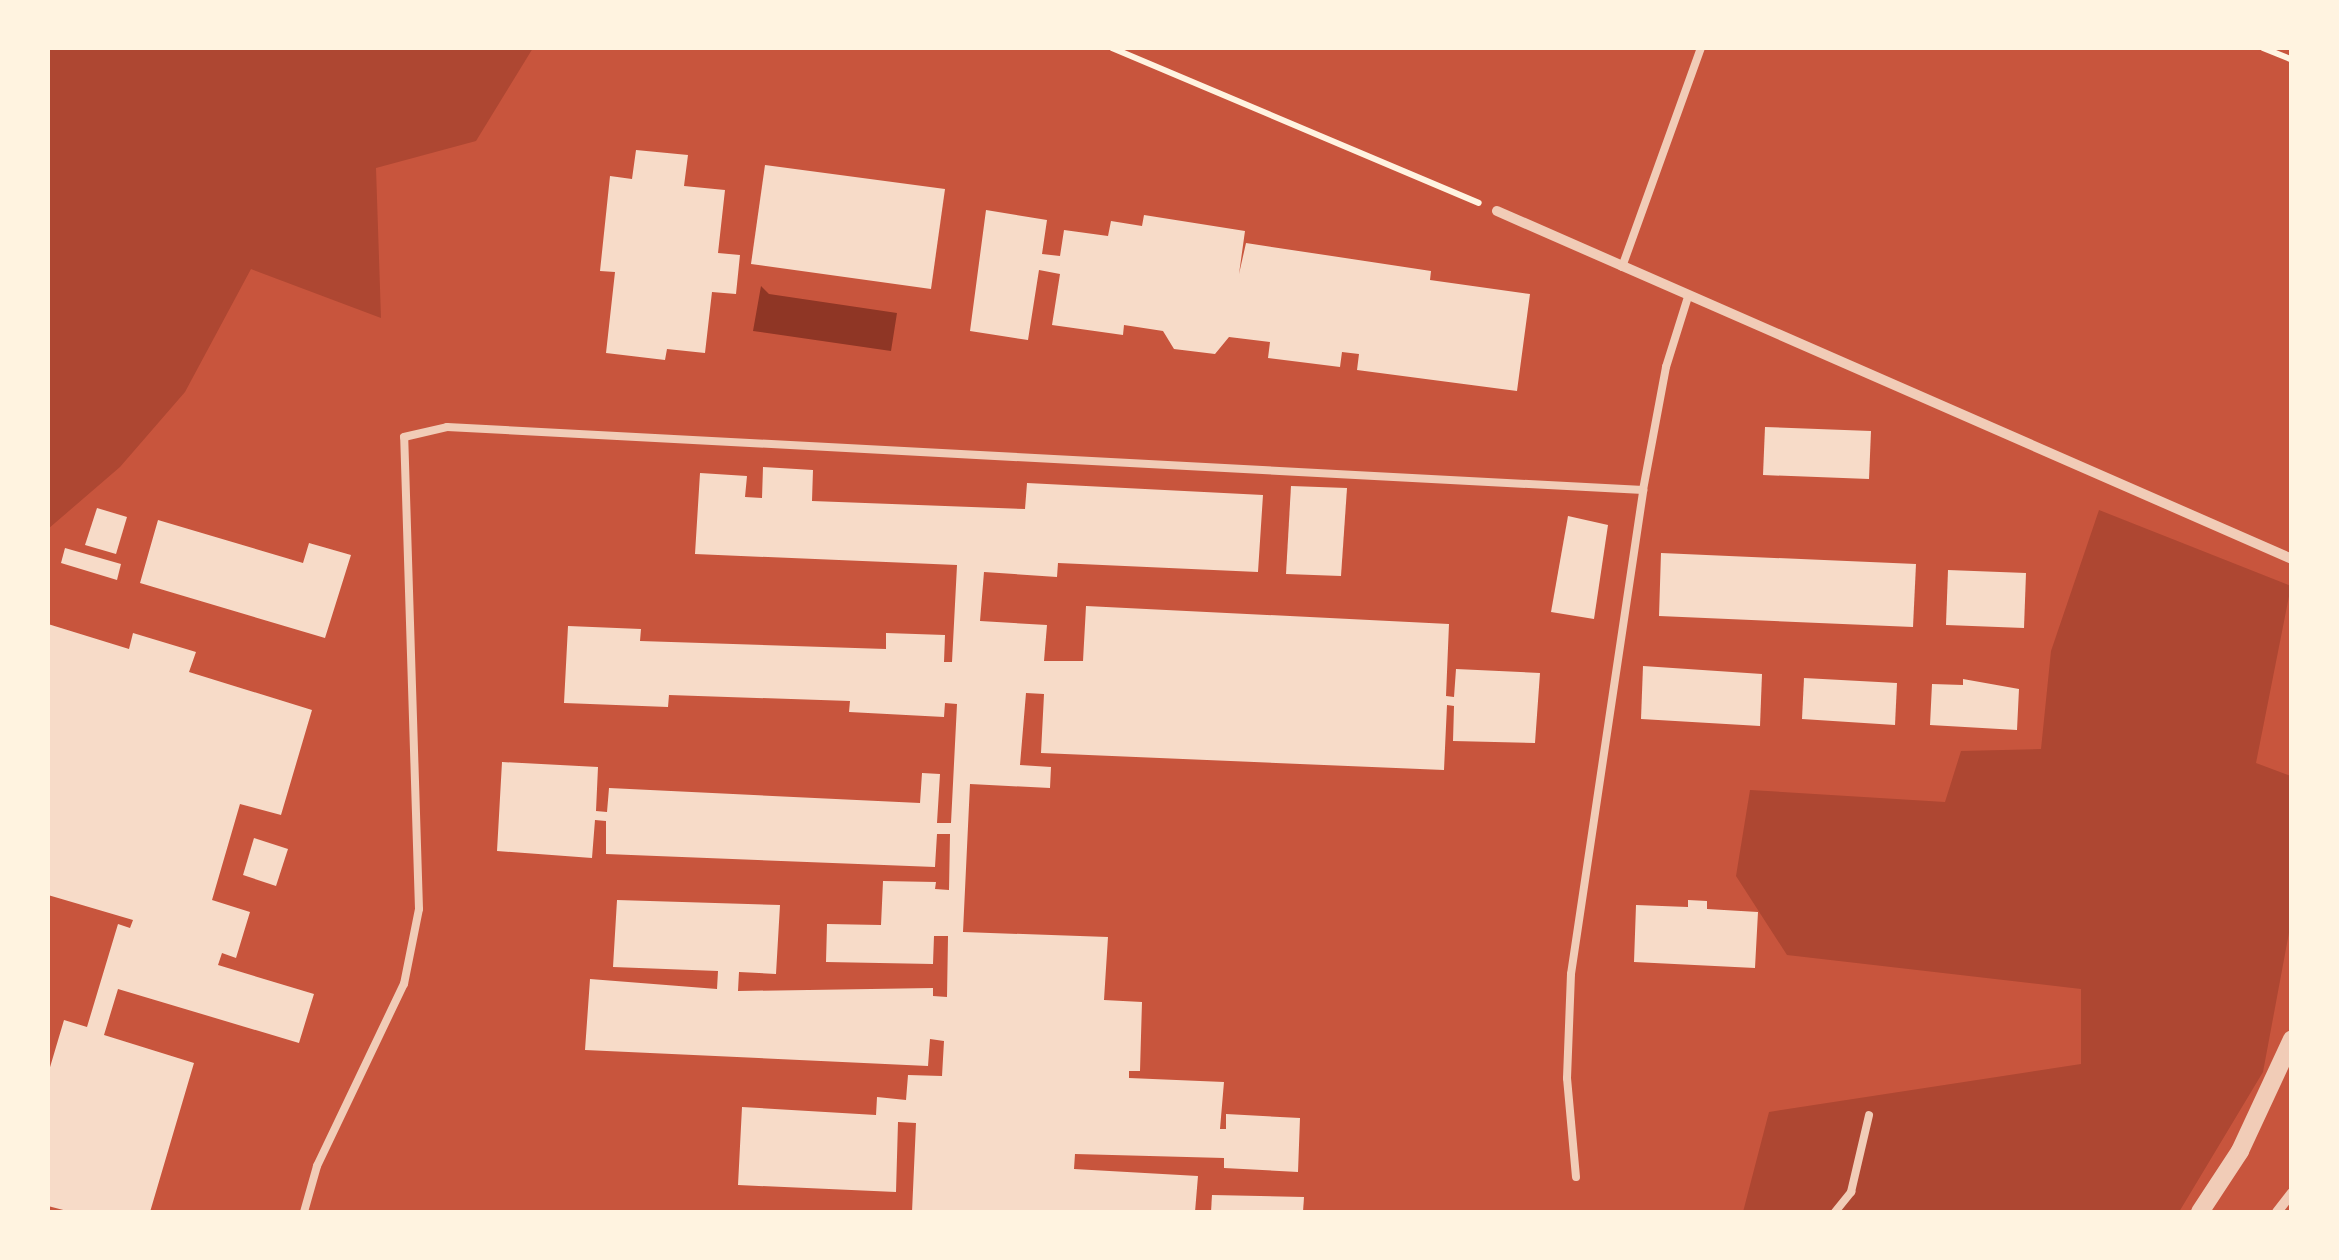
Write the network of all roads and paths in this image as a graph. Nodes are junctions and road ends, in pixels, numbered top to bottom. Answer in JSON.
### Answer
{"nodes":[{"id":1,"x":1112,"y":48,"type":"edge"},
{"id":2,"x":1702,"y":48,"type":"edge"},
{"id":3,"x":2263,"y":48,"type":"edge"},
{"id":4,"x":2292,"y":60,"type":"edge"},
{"id":5,"x":1497,"y":211,"type":"joint"},
{"id":6,"x":1622,"y":267,"type":"junction"},
{"id":7,"x":1688,"y":297,"type":"junction"},
{"id":8,"x":1643,"y":490,"type":"junction"},
{"id":9,"x":2292,"y":559,"type":"edge"},
{"id":10,"x":2291,"y":1041,"type":"edge"},
{"id":11,"x":1869,"y":1115,"type":"dead end"},
{"id":12,"x":1576,"y":1177,"type":"dead end"},
{"id":13,"x":2292,"y":1193,"type":"edge"},
{"id":14,"x":304,"y":1212,"type":"edge"},
{"id":15,"x":1836,"y":1212,"type":"edge"},
{"id":16,"x":2200,"y":1212,"type":"edge"},
{"id":17,"x":2278,"y":1212,"type":"edge"}],
"edges":[{"from":1,"to":5,"type":"path"},
{"from":2,"to":6,"type":"lane"},
{"from":3,"to":4,"type":"path"},
{"from":5,"to":6,"type":"street"},
{"from":6,"to":7,"type":"street"},
{"from":7,"to":8,"type":"lane"},
{"from":7,"to":9,"type":"street"},
{"from":8,"to":12,"type":"lane"},
{"from":8,"to":14,"type":"lane"},
{"from":10,"to":16,"type":"street"},
{"from":11,"to":15,"type":"lane"},
{"from":13,"to":17,"type":"street"}]}
